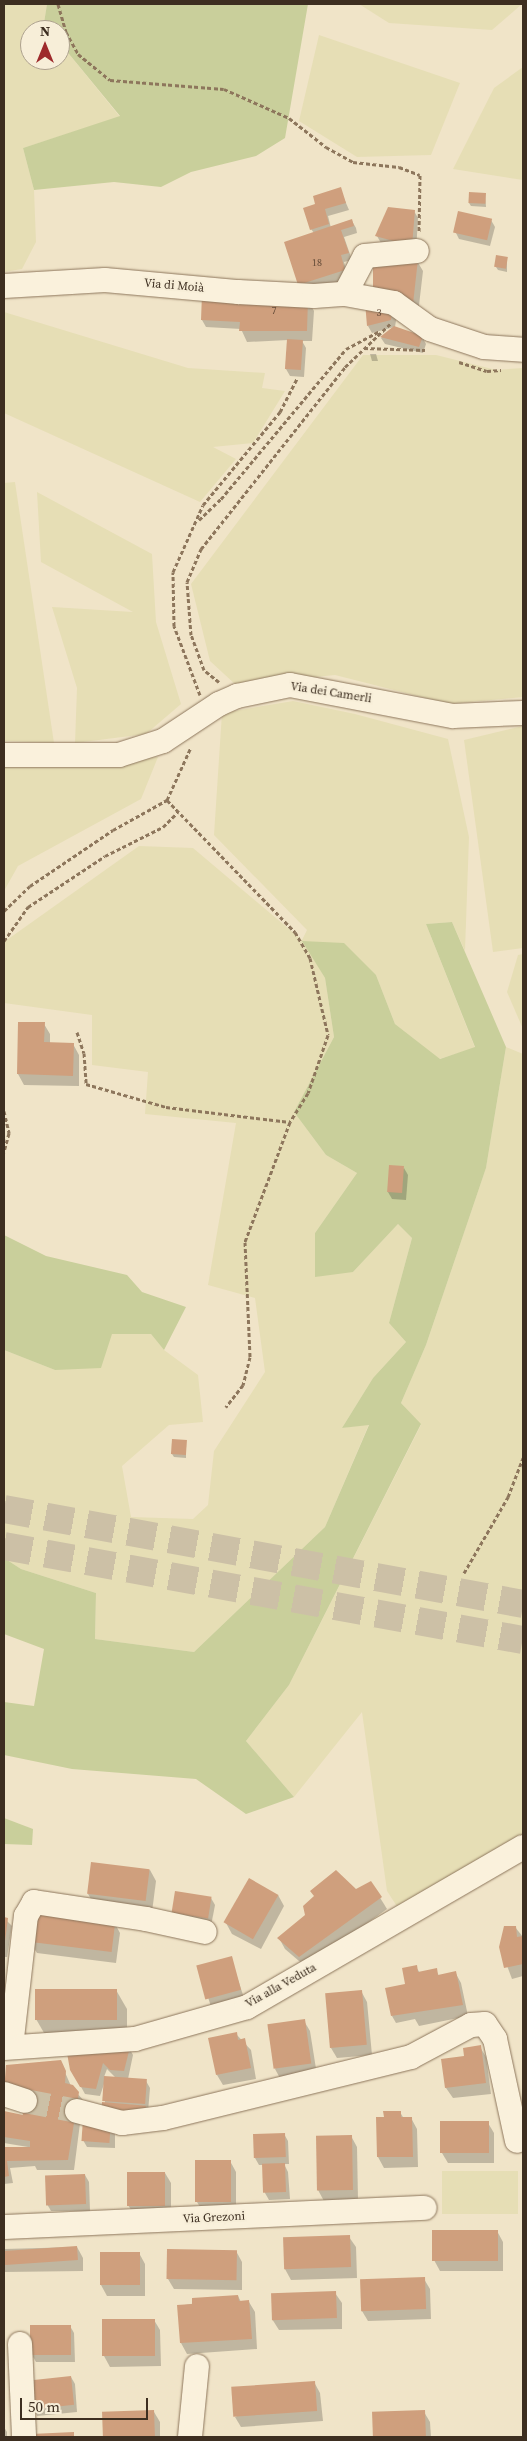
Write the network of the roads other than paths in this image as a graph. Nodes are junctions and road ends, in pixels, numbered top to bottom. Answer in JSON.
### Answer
{"nodes":[{"id":1,"x":417,"y":251,"type":"road end"},
{"id":2,"x":4,"y":286,"type":"edge"},
{"id":3,"x":345,"y":294,"type":"junction"},
{"id":4,"x":523,"y":350,"type":"edge"},
{"id":5,"x":523,"y":713,"type":"edge"},
{"id":6,"x":4,"y":755,"type":"edge"},
{"id":7,"x":523,"y":1847,"type":"edge"},
{"id":8,"x":205,"y":1932,"type":"dead end"},
{"id":9,"x":8,"y":2048,"type":"edge"},
{"id":10,"x":77,"y":2111,"type":"tunnel mouth"},
{"id":11,"x":516,"y":2141,"type":"dead end"},
{"id":12,"x":425,"y":2208,"type":"dead end"},
{"id":13,"x":4,"y":2227,"type":"edge"},
{"id":14,"x":20,"y":2344,"type":"dead end"},
{"id":15,"x":197,"y":2366,"type":"dead end"},
{"id":16,"x":24,"y":2437,"type":"edge"},
{"id":17,"x":190,"y":2437,"type":"edge"}],
"edges":[{"from":1,"to":3,"type":"street"},
{"from":2,"to":3,"type":"street","name":"Via di Moià"},
{"from":3,"to":4,"type":"street","name":"Via di Moià"},
{"from":5,"to":6,"type":"street","name":"Via dei Camerli"},
{"from":7,"to":9,"type":"street","name":"Via alla Veduta"},
{"from":8,"to":9,"type":"street","name":"Via alla Veduta"},
{"from":10,"to":11,"type":"street"},
{"from":12,"to":13,"type":"street","name":"Via Grezoni"},
{"from":14,"to":16,"type":"street"},
{"from":15,"to":17,"type":"street"}]}
